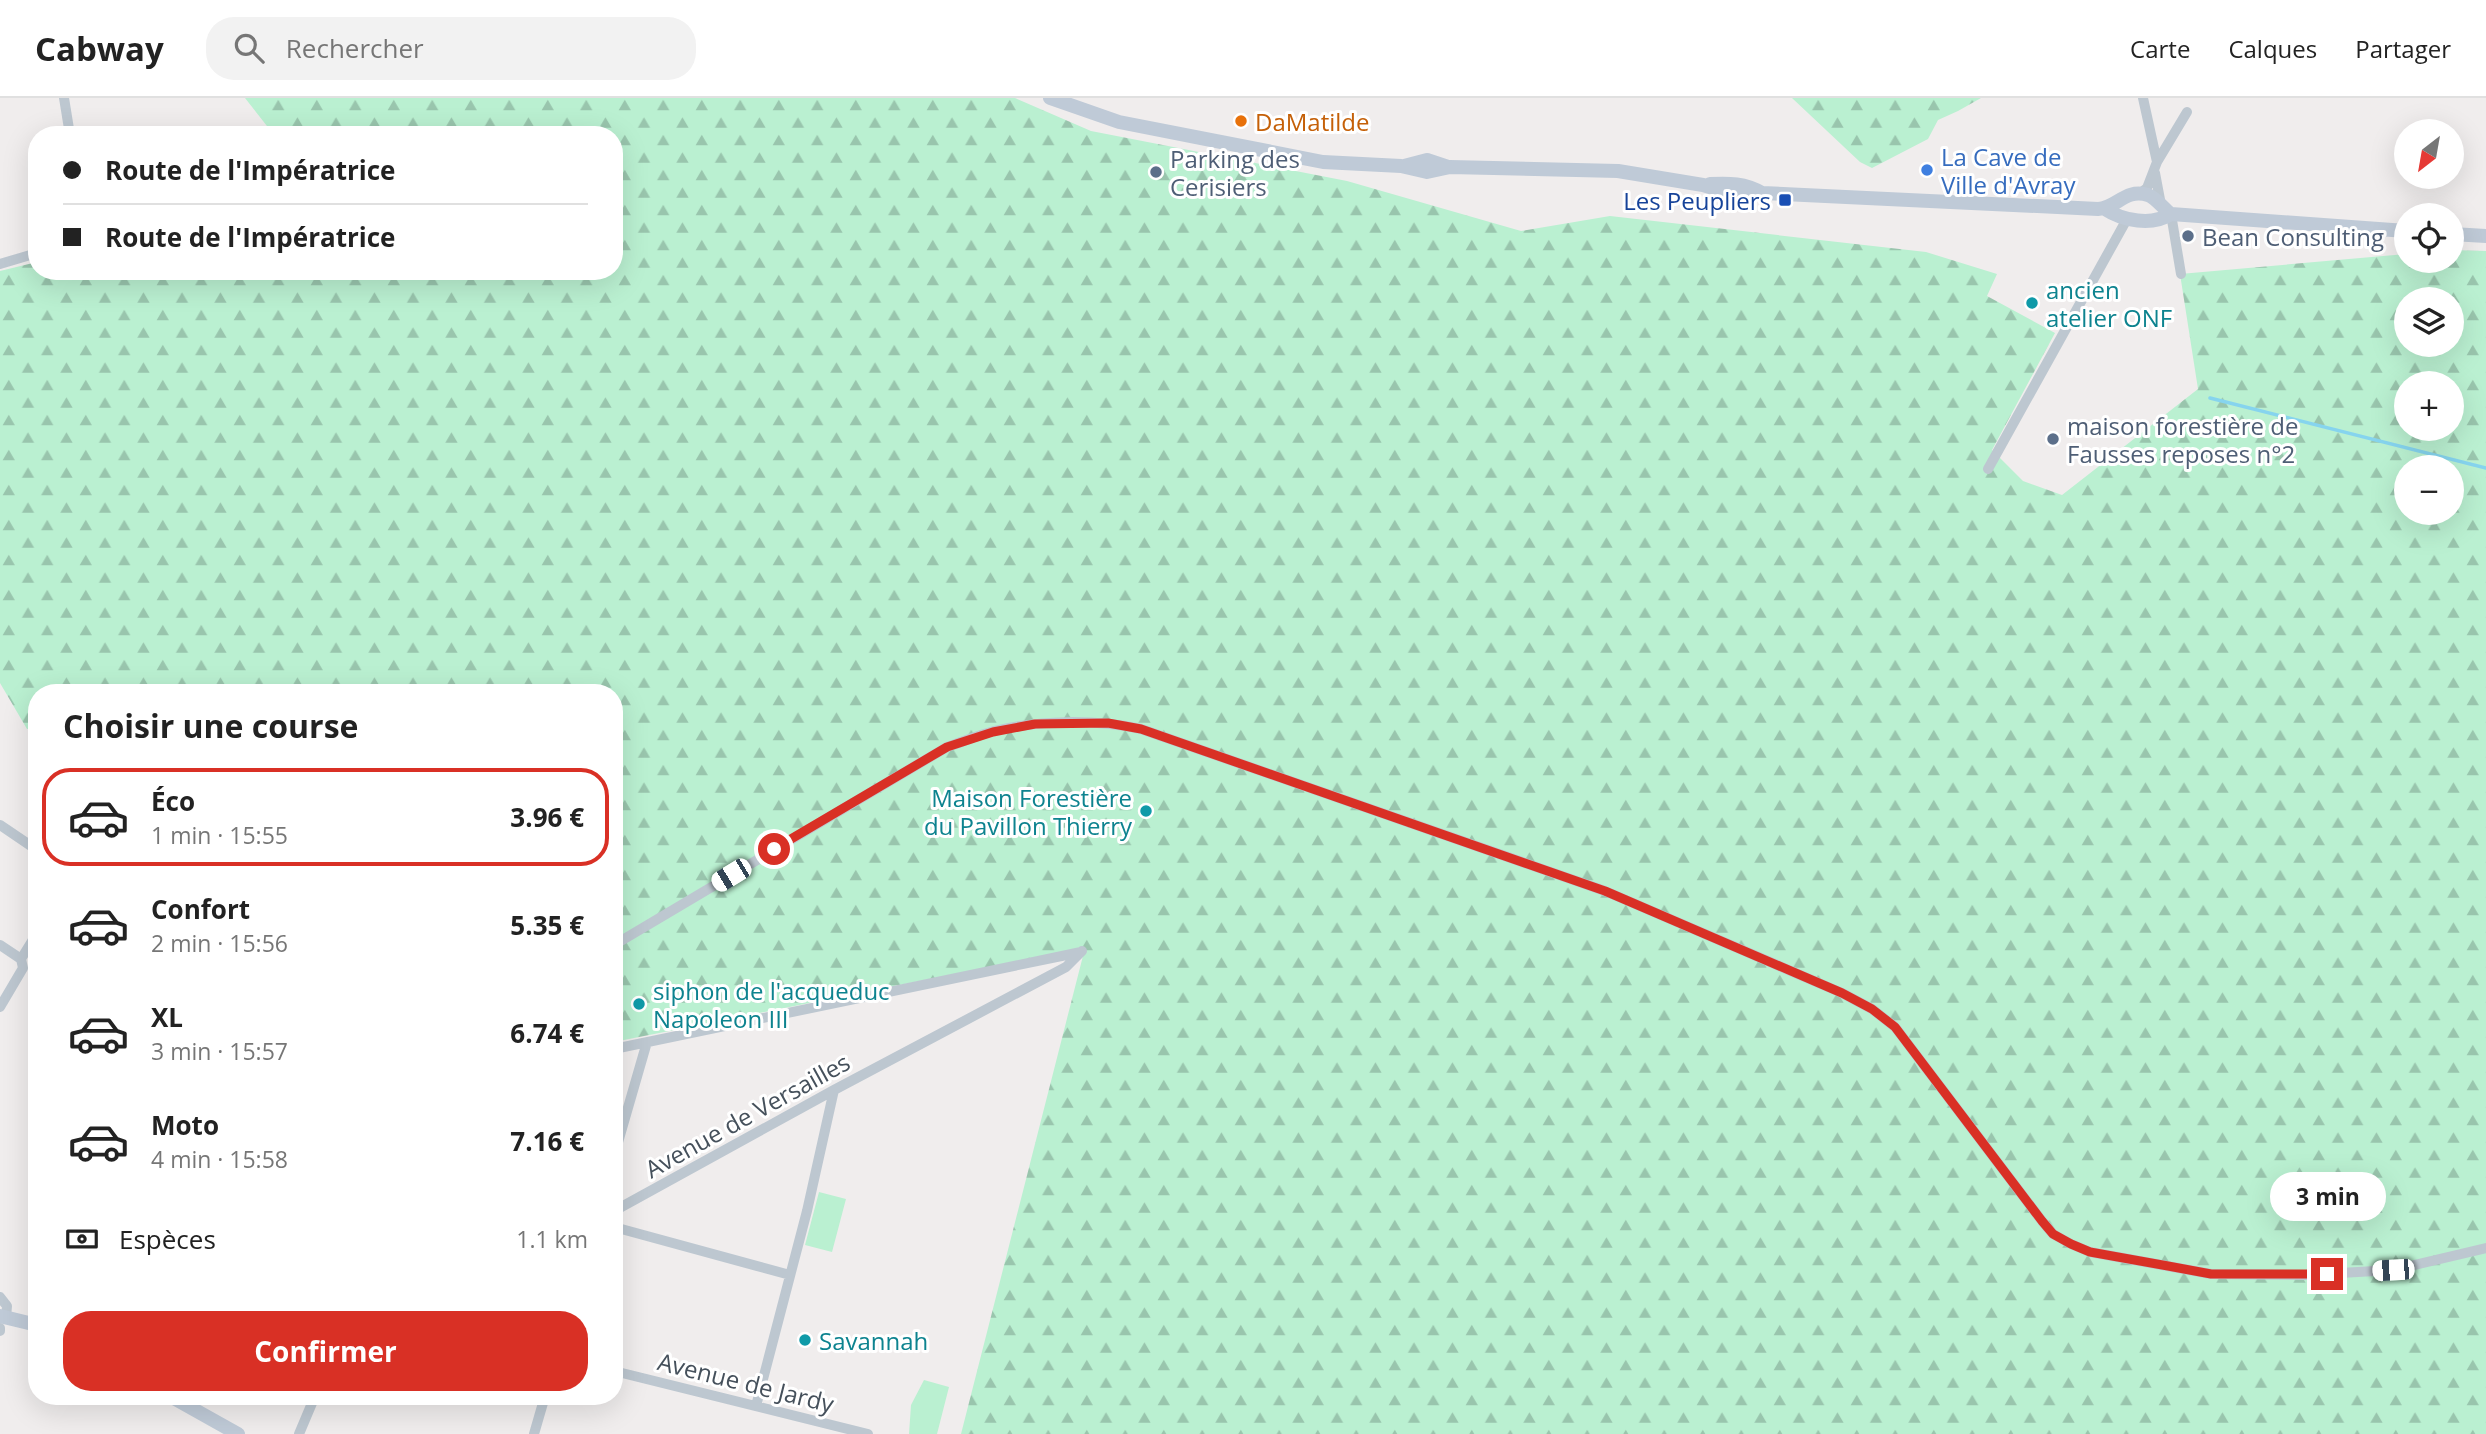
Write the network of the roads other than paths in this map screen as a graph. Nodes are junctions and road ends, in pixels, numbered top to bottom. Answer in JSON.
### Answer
{"nodes":[{"id":1,"x":64,"y":98,"type":"edge"},
{"id":2,"x":1050,"y":98,"type":"edge"},
{"id":3,"x":2143,"y":98,"type":"edge"},
{"id":4,"x":1069,"y":102,"type":"edge"},
{"id":5,"x":2187,"y":112,"type":"dead end"},
{"id":6,"x":69,"y":126,"type":"edge"},
{"id":7,"x":2156,"y":167,"type":"junction"},
{"id":8,"x":2138,"y":195,"type":"junction"},
{"id":9,"x":2105,"y":209,"type":"junction"},
{"id":10,"x":2166,"y":209,"type":"junction"},
{"id":11,"x":2127,"y":219,"type":"junction"},
{"id":12,"x":2394,"y":230,"type":"edge"},
{"id":13,"x":2464,"y":235,"type":"edge"},
{"id":14,"x":2486,"y":236,"type":"edge"},
{"id":15,"x":28,"y":256,"type":"edge"},
{"id":16,"x":0,"y":264,"type":"edge"},
{"id":17,"x":2181,"y":274,"type":"dead end"},
{"id":18,"x":1988,"y":469,"type":"dead end"},
{"id":19,"x":0,"y":825,"type":"edge"},
{"id":20,"x":28,"y":844,"type":"edge"},
{"id":21,"x":623,"y":940,"type":"edge"},
{"id":22,"x":0,"y":946,"type":"edge"},
{"id":23,"x":28,"y":948,"type":"edge"},
{"id":24,"x":21,"y":959,"type":"junction"},
{"id":25,"x":0,"y":1007,"type":"edge"},
{"id":26,"x":647,"y":1042,"type":"junction"},
{"id":27,"x":623,"y":1047,"type":"edge"},
{"id":28,"x":834,"y":1090,"type":"junction"},
{"id":29,"x":623,"y":1125,"type":"edge"},
{"id":30,"x":623,"y":1206,"type":"edge"},
{"id":31,"x":623,"y":1229,"type":"edge"},
{"id":32,"x":2486,"y":1248,"type":"edge"},
{"id":33,"x":790,"y":1275,"type":"junction"},
{"id":34,"x":0,"y":1297,"type":"edge"},
{"id":35,"x":1,"y":1324,"type":"edge"},
{"id":36,"x":28,"y":1325,"type":"edge"},
{"id":37,"x":623,"y":1373,"type":"edge"},
{"id":38,"x":186,"y":1405,"type":"edge"},
{"id":39,"x":312,"y":1405,"type":"edge"},
{"id":40,"x":542,"y":1405,"type":"edge"},
{"id":41,"x":756,"y":1406,"type":"junction"},
{"id":42,"x":239,"y":1434,"type":"edge"},
{"id":43,"x":299,"y":1434,"type":"edge"},
{"id":44,"x":534,"y":1434,"type":"edge"},
{"id":45,"x":869,"y":1434,"type":"edge"}],
"edges":[{"from":1,"to":6,"type":"street"},
{"from":2,"to":4,"type":"main road"},
{"from":3,"to":7,"type":"street"},
{"from":4,"to":9,"type":"main road"},
{"from":5,"to":7,"type":"street"},
{"from":7,"to":8,"type":"street"},
{"from":7,"to":10,"type":"street"},
{"from":8,"to":9,"type":"main road"},
{"from":8,"to":10,"type":"main road"},
{"from":9,"to":11,"type":"main road"},
{"from":10,"to":11,"type":"main road"},
{"from":10,"to":12,"type":"main road"},
{"from":10,"to":17,"type":"street"},
{"from":11,"to":18,"type":"street"},
{"from":13,"to":14,"type":"main road"},
{"from":15,"to":16,"type":"street"},
{"from":19,"to":20,"type":"street"},
{"from":21,"to":32,"type":"street"},
{"from":22,"to":24,"type":"street"},
{"from":23,"to":24,"type":"street"},
{"from":24,"to":25,"type":"street"},
{"from":26,"to":27,"type":"street"},
{"from":26,"to":28,"type":"street","name":"Avenue de Versailles"},
{"from":26,"to":29,"type":"street"},
{"from":28,"to":30,"type":"street","name":"Avenue de Versailles"},
{"from":28,"to":33,"type":"street"},
{"from":31,"to":33,"type":"street"},
{"from":33,"to":41,"type":"street"},
{"from":34,"to":35,"type":"street"},
{"from":35,"to":36,"type":"main road"},
{"from":37,"to":41,"type":"street","name":"Avenue de Jardy"},
{"from":38,"to":42,"type":"main road"},
{"from":39,"to":43,"type":"street"},
{"from":40,"to":44,"type":"street"},
{"from":41,"to":45,"type":"street","name":"Avenue de Jardy"}]}
